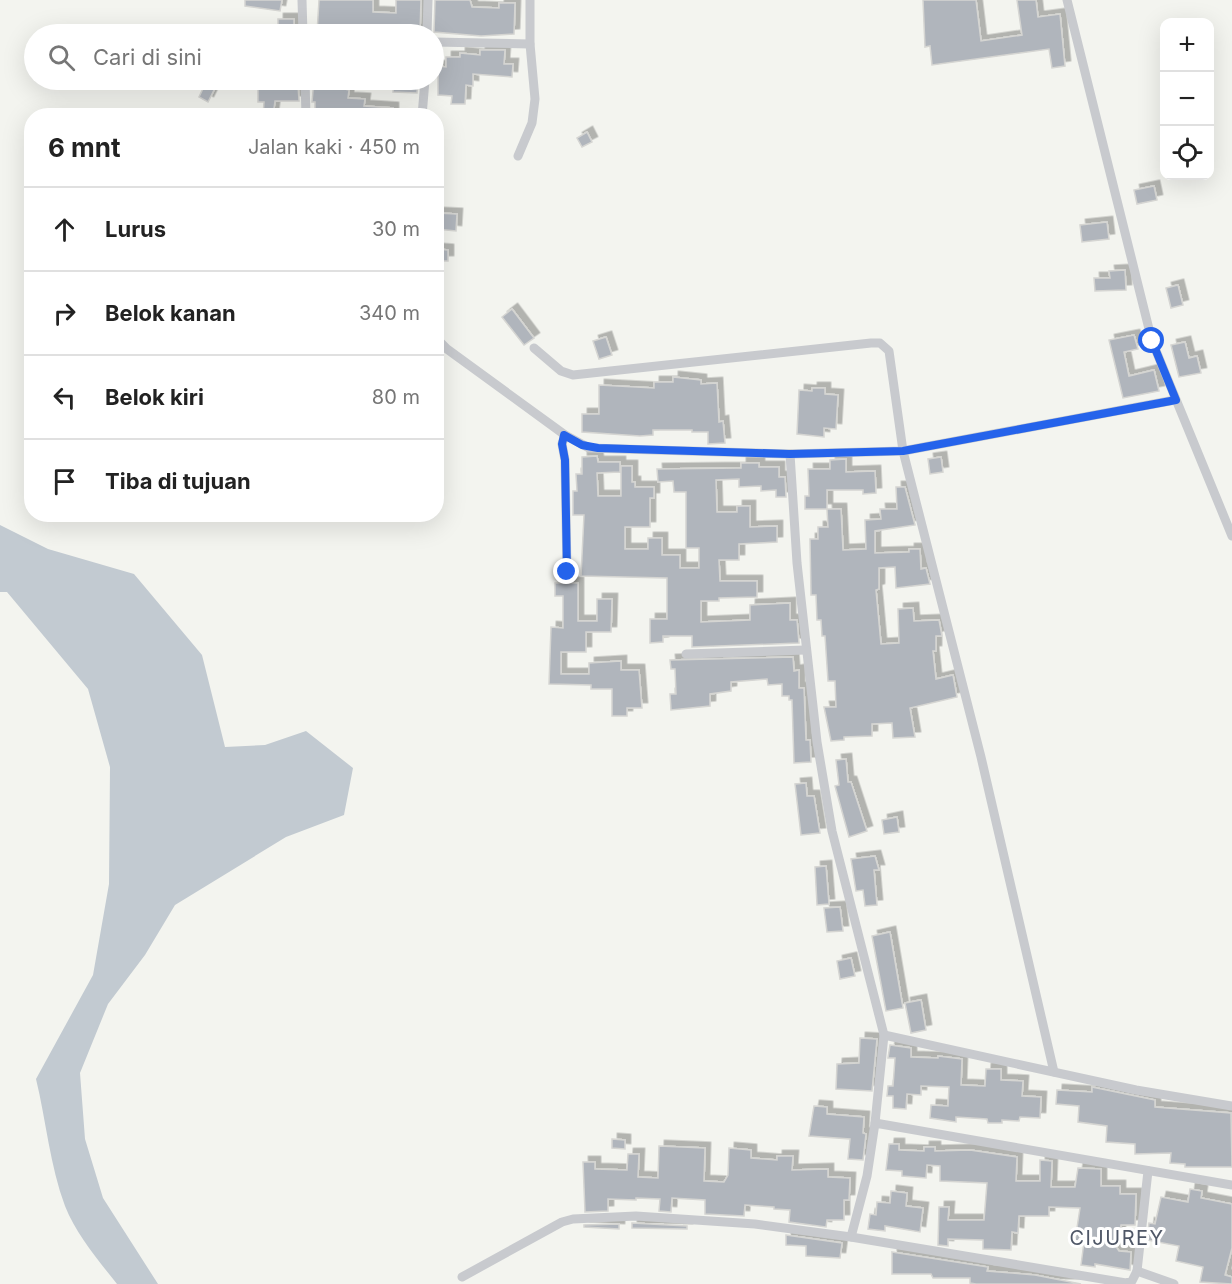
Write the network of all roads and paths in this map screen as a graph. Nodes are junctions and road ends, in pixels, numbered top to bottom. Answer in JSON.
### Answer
{"nodes":[{"id":1,"x":302,"y":0,"type":"edge"},
{"id":2,"x":428,"y":0,"type":"edge"},
{"id":3,"x":530,"y":0,"type":"edge"},
{"id":4,"x":1067,"y":0,"type":"edge"},
{"id":5,"x":303,"y":24,"type":"edge"},
{"id":6,"x":427,"y":24,"type":"edge"},
{"id":7,"x":444,"y":42,"type":"edge"},
{"id":8,"x":530,"y":44,"type":"junction"},
{"id":9,"x":305,"y":90,"type":"edge"},
{"id":10,"x":424,"y":90,"type":"edge"},
{"id":11,"x":306,"y":108,"type":"edge"},
{"id":12,"x":423,"y":108,"type":"edge"},
{"id":13,"x":518,"y":156,"type":"dead end"},
{"id":14,"x":444,"y":346,"type":"edge"},
{"id":15,"x":534,"y":348,"type":"dead end"},
{"id":16,"x":1176,"y":400,"type":"junction"},
{"id":17,"x":564,"y":435,"type":"junction"},
{"id":18,"x":905,"y":451,"type":"junction"},
{"id":19,"x":790,"y":454,"type":"junction"},
{"id":20,"x":1232,"y":536,"type":"edge"},
{"id":21,"x":567,"y":572,"type":"dead end"},
{"id":22,"x":805,"y":650,"type":"junction"},
{"id":23,"x":686,"y":654,"type":"dead end"},
{"id":24,"x":884,"y":1035,"type":"junction"},
{"id":25,"x":1054,"y":1072,"type":"junction"},
{"id":26,"x":1232,"y":1106,"type":"edge"},
{"id":27,"x":875,"y":1123,"type":"junction"},
{"id":28,"x":1148,"y":1171,"type":"junction"},
{"id":29,"x":1232,"y":1185,"type":"edge"},
{"id":30,"x":851,"y":1237,"type":"junction"},
{"id":31,"x":1137,"y":1271,"type":"junction"},
{"id":32,"x":462,"y":1277,"type":"dead end"},
{"id":33,"x":1105,"y":1281,"type":"edge"},
{"id":34,"x":1174,"y":1284,"type":"edge"}],
"edges":[{"from":1,"to":5,"type":"street"},
{"from":2,"to":6,"type":"street"},
{"from":3,"to":8,"type":"street"},
{"from":4,"to":16,"type":"street"},
{"from":7,"to":8,"type":"street"},
{"from":8,"to":13,"type":"street"},
{"from":9,"to":11,"type":"street"},
{"from":10,"to":12,"type":"street"},
{"from":14,"to":17,"type":"street"},
{"from":15,"to":18,"type":"street"},
{"from":16,"to":18,"type":"street"},
{"from":16,"to":20,"type":"street"},
{"from":17,"to":19,"type":"street"},
{"from":17,"to":21,"type":"street"},
{"from":18,"to":19,"type":"street"},
{"from":18,"to":25,"type":"street"},
{"from":19,"to":22,"type":"street"},
{"from":22,"to":23,"type":"street"},
{"from":22,"to":24,"type":"street"},
{"from":24,"to":25,"type":"street"},
{"from":24,"to":27,"type":"street"},
{"from":25,"to":26,"type":"street"},
{"from":27,"to":28,"type":"street"},
{"from":27,"to":30,"type":"street"},
{"from":28,"to":29,"type":"street"},
{"from":28,"to":31,"type":"street"},
{"from":30,"to":32,"type":"street"},
{"from":30,"to":33,"type":"street"},
{"from":31,"to":33,"type":"street"},
{"from":31,"to":34,"type":"street"}]}
